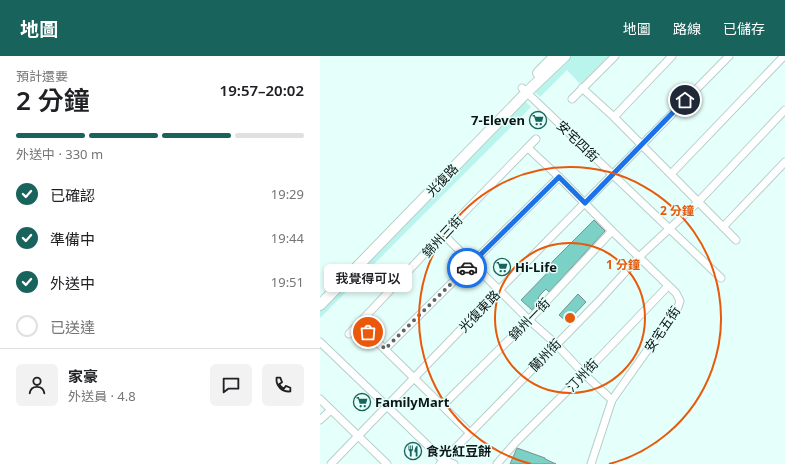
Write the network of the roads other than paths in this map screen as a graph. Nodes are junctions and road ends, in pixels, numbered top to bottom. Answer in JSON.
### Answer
{"nodes":[{"id":1,"x":555,"y":56,"type":"edge"},
{"id":2,"x":565,"y":56,"type":"edge"},
{"id":3,"x":615,"y":56,"type":"edge"},
{"id":4,"x":672,"y":56,"type":"edge"},
{"id":5,"x":730,"y":56,"type":"edge"},
{"id":6,"x":781,"y":59,"type":"edge"},
{"id":7,"x":582,"y":88,"type":"junction"},
{"id":8,"x":524,"y":90,"type":"junction"},
{"id":9,"x":572,"y":99,"type":"dead end"},
{"id":10,"x":785,"y":110,"type":"edge"},
{"id":11,"x":614,"y":117,"type":"junction"},
{"id":12,"x":536,"y":139,"type":"dead end"},
{"id":13,"x":641,"y":145,"type":"junction"},
{"id":14,"x":528,"y":148,"type":"junction"},
{"id":15,"x":785,"y":162,"type":"edge"},
{"id":16,"x":671,"y":174,"type":"junction"},
{"id":17,"x":613,"y":175,"type":"junction"},
{"id":18,"x":559,"y":177,"type":"junction"},
{"id":19,"x":698,"y":202,"type":"junction"},
{"id":20,"x":585,"y":203,"type":"junction"},
{"id":21,"x":723,"y":227,"type":"junction"},
{"id":22,"x":668,"y":229,"type":"junction"},
{"id":23,"x":612,"y":231,"type":"junction"},
{"id":24,"x":443,"y":234,"type":"junction"},
{"id":25,"x":736,"y":240,"type":"dead end"},
{"id":26,"x":639,"y":257,"type":"junction"},
{"id":27,"x":472,"y":263,"type":"junction"},
{"id":28,"x":721,"y":278,"type":"dead end"},
{"id":29,"x":668,"y":286,"type":"junction"},
{"id":30,"x":499,"y":290,"type":"junction"},
{"id":31,"x":320,"y":296,"type":"edge"},
{"id":32,"x":320,"y":305,"type":"edge"},
{"id":33,"x":529,"y":320,"type":"junction"},
{"id":34,"x":360,"y":324,"type":"junction"},
{"id":35,"x":349,"y":334,"type":"dead end"},
{"id":36,"x":320,"y":342,"type":"edge"},
{"id":37,"x":556,"y":344,"type":"junction"},
{"id":38,"x":385,"y":349,"type":"junction"},
{"id":39,"x":584,"y":374,"type":"junction"},
{"id":40,"x":414,"y":378,"type":"junction"},
{"id":41,"x":320,"y":399,"type":"edge"},
{"id":42,"x":612,"y":400,"type":"junction"},
{"id":43,"x":443,"y":405,"type":"junction"},
{"id":44,"x":387,"y":407,"type":"junction"},
{"id":45,"x":331,"y":410,"type":"junction"},
{"id":46,"x":320,"y":420,"type":"edge"},
{"id":47,"x":470,"y":432,"type":"junction"},
{"id":48,"x":359,"y":436,"type":"junction"},
{"id":49,"x":442,"y":462,"type":"edge"},
{"id":50,"x":331,"y":464,"type":"edge"},
{"id":51,"x":387,"y":464,"type":"edge"},
{"id":52,"x":454,"y":464,"type":"edge"},
{"id":53,"x":497,"y":464,"type":"edge"},
{"id":54,"x":591,"y":464,"type":"edge"}],
"edges":[{"from":1,"to":8,"type":"street","name":"光復路"},
{"from":2,"to":8,"type":"street","name":"光復路"},
{"from":3,"to":7,"type":"street"},
{"from":4,"to":11,"type":"street"},
{"from":5,"to":13,"type":"street","name":"光復東路"},
{"from":6,"to":16,"type":"street"},
{"from":7,"to":9,"type":"street"},
{"from":7,"to":11,"type":"street"},
{"from":8,"to":17,"type":"street","name":"安宅四街"},
{"from":8,"to":31,"type":"street","name":"光復路"},
{"from":8,"to":32,"type":"street","name":"光復路"},
{"from":10,"to":19,"type":"street","name":"蘭州街"},
{"from":11,"to":13,"type":"street"},
{"from":12,"to":14,"type":"street","name":"錦州三街"},
{"from":13,"to":16,"type":"street"},
{"from":13,"to":17,"type":"street","name":"光復東路"},
{"from":14,"to":18,"type":"street","name":"安宅五街"},
{"from":14,"to":24,"type":"street","name":"錦州三街"},
{"from":15,"to":21,"type":"street"},
{"from":16,"to":19,"type":"street"},
{"from":17,"to":20,"type":"street","name":"光復東路"},
{"from":17,"to":22,"type":"street","name":"安宅四街"},
{"from":18,"to":20,"type":"street","name":"安宅五街"},
{"from":18,"to":27,"type":"street"},
{"from":19,"to":21,"type":"street"},
{"from":19,"to":22,"type":"street","name":"蘭州街"},
{"from":20,"to":23,"type":"street","name":"安宅五街"},
{"from":20,"to":30,"type":"street","name":"光復東路"},
{"from":21,"to":25,"type":"street"},
{"from":22,"to":26,"type":"street","name":"蘭州街"},
{"from":22,"to":28,"type":"street","name":"安宅四街"},
{"from":23,"to":26,"type":"street","name":"安宅五街"},
{"from":23,"to":33,"type":"street","name":"錦州一街"},
{"from":24,"to":27,"type":"street"},
{"from":24,"to":34,"type":"street","name":"錦州三街"},
{"from":26,"to":29,"type":"street","name":"安宅五街"},
{"from":26,"to":37,"type":"street","name":"蘭州街"},
{"from":27,"to":30,"type":"street"},
{"from":27,"to":38,"type":"street"},
{"from":29,"to":39,"type":"street","name":"汀州街"},
{"from":29,"to":42,"type":"street","name":"安宅五街"},
{"from":30,"to":33,"type":"street"},
{"from":30,"to":40,"type":"street","name":"光復東路"},
{"from":33,"to":37,"type":"street"},
{"from":33,"to":43,"type":"street","name":"錦州一街"},
{"from":34,"to":35,"type":"street","name":"錦州三街"},
{"from":34,"to":38,"type":"street"},
{"from":36,"to":44,"type":"street"},
{"from":37,"to":39,"type":"street"},
{"from":37,"to":47,"type":"street","name":"蘭州街"},
{"from":38,"to":40,"type":"street"},
{"from":39,"to":42,"type":"street"},
{"from":39,"to":53,"type":"street","name":"汀州街"},
{"from":40,"to":43,"type":"street"},
{"from":40,"to":44,"type":"street","name":"光復東路"},
{"from":41,"to":45,"type":"street"},
{"from":42,"to":54,"type":"street","name":"安宅五街"},
{"from":43,"to":47,"type":"street"},
{"from":44,"to":48,"type":"street","name":"光復東路"},
{"from":44,"to":49,"type":"street"},
{"from":45,"to":46,"type":"street"},
{"from":45,"to":48,"type":"street"},
{"from":47,"to":49,"type":"street","name":"蘭州街"},
{"from":48,"to":50,"type":"street","name":"光復東路"},
{"from":48,"to":51,"type":"street"},
{"from":49,"to":52,"type":"street"}]}
